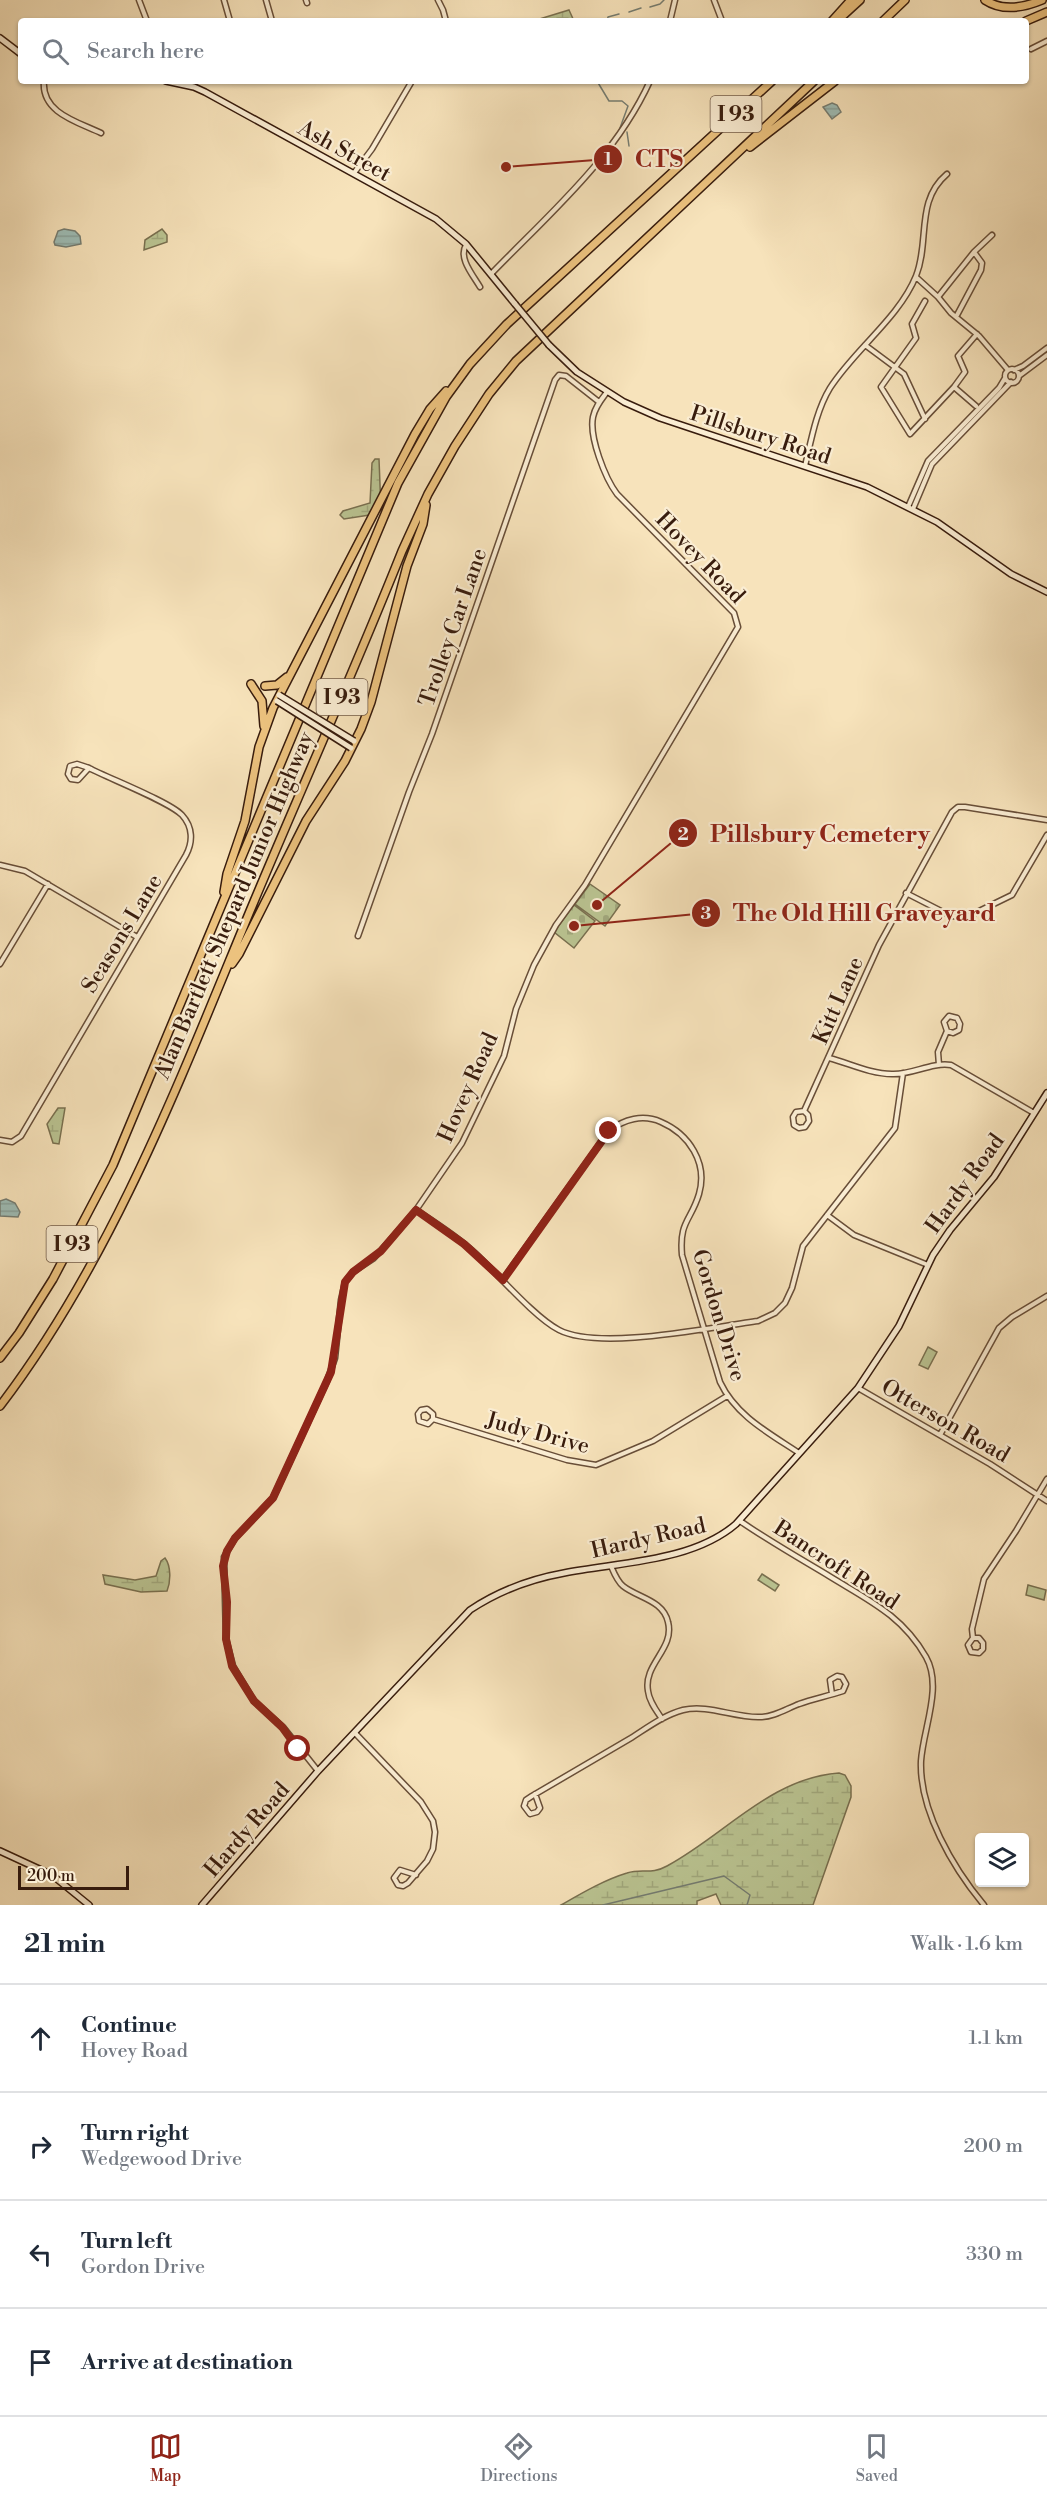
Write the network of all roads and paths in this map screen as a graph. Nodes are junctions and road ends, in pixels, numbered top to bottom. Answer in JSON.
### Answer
{"nodes":[{"id":1,"x":139,"y":0,"type":"edge"},
{"id":2,"x":224,"y":0,"type":"edge"},
{"id":3,"x":266,"y":0,"type":"edge"},
{"id":4,"x":438,"y":0,"type":"edge"},
{"id":5,"x":675,"y":0,"type":"edge"},
{"id":6,"x":714,"y":0,"type":"edge"},
{"id":7,"x":851,"y":0,"type":"edge"},
{"id":8,"x":860,"y":0,"type":"edge"},
{"id":9,"x":905,"y":0,"type":"edge"},
{"id":10,"x":985,"y":0,"type":"edge"},
{"id":11,"x":1042,"y":0,"type":"edge"},
{"id":12,"x":1047,"y":12,"type":"edge"},
{"id":13,"x":146,"y":18,"type":"edge"},
{"id":14,"x":229,"y":18,"type":"edge"},
{"id":15,"x":271,"y":18,"type":"edge"},
{"id":16,"x":445,"y":18,"type":"edge"},
{"id":17,"x":671,"y":18,"type":"edge"},
{"id":18,"x":721,"y":18,"type":"edge"},
{"id":19,"x":835,"y":18,"type":"edge"},
{"id":20,"x":840,"y":18,"type":"edge"},
{"id":21,"x":886,"y":18,"type":"edge"},
{"id":22,"x":1029,"y":20,"type":"edge"},
{"id":23,"x":0,"y":38,"type":"edge"},
{"id":24,"x":1047,"y":41,"type":"edge"},
{"id":25,"x":1031,"y":49,"type":"dead end"},
{"id":26,"x":18,"y":52,"type":"edge"},
{"id":27,"x":44,"y":84,"type":"edge"},
{"id":28,"x":180,"y":84,"type":"edge"},
{"id":29,"x":410,"y":84,"type":"edge"},
{"id":30,"x":648,"y":84,"type":"edge"},
{"id":31,"x":769,"y":84,"type":"edge"},
{"id":32,"x":811,"y":84,"type":"edge"},
{"id":33,"x":831,"y":84,"type":"edge"},
{"id":34,"x":101,"y":133,"type":"dead end"},
{"id":35,"x":354,"y":173,"type":"junction"},
{"id":36,"x":947,"y":174,"type":"dead end"},
{"id":37,"x":710,"y":178,"type":"junction"},
{"id":38,"x":992,"y":235,"type":"dead end"},
{"id":39,"x":466,"y":244,"type":"junction"},
{"id":40,"x":974,"y":252,"type":"junction"},
{"id":41,"x":491,"y":274,"type":"junction"},
{"id":42,"x":916,"y":277,"type":"junction"},
{"id":43,"x":480,"y":287,"type":"dead end"},
{"id":44,"x":938,"y":297,"type":"junction"},
{"id":45,"x":925,"y":301,"type":"dead end"},
{"id":46,"x":956,"y":317,"type":"junction"},
{"id":47,"x":977,"y":334,"type":"junction"},
{"id":48,"x":865,"y":345,"type":"junction"},
{"id":49,"x":1047,"y":348,"type":"edge"},
{"id":50,"x":1047,"y":355,"type":"edge"},
{"id":51,"x":894,"y":366,"type":"junction"},
{"id":52,"x":1008,"y":370,"type":"junction"},
{"id":53,"x":1014,"y":370,"type":"junction"},
{"id":54,"x":1019,"y":376,"type":"junction"},
{"id":55,"x":1005,"y":378,"type":"junction"},
{"id":56,"x":457,"y":381,"type":"junction"},
{"id":57,"x":1011,"y":382,"type":"junction"},
{"id":58,"x":954,"y":387,"type":"junction"},
{"id":59,"x":607,"y":392,"type":"junction"},
{"id":60,"x":599,"y":402,"type":"junction"},
{"id":61,"x":976,"y":406,"type":"dead end"},
{"id":62,"x":925,"y":419,"type":"junction"},
{"id":63,"x":805,"y":466,"type":"junction"},
{"id":64,"x":428,"y":494,"type":"junction"},
{"id":65,"x":910,"y":508,"type":"junction"},
{"id":66,"x":1047,"y":592,"type":"edge"},
{"id":67,"x":290,"y":673,"type":"junction"},
{"id":68,"x":251,"y":684,"type":"dead end"},
{"id":69,"x":265,"y":686,"type":"dead end"},
{"id":70,"x":278,"y":698,"type":"junction"},
{"id":71,"x":262,"y":738,"type":"junction"},
{"id":72,"x":353,"y":744,"type":"junction"},
{"id":73,"x":89,"y":768,"type":"junction"},
{"id":74,"x":1047,"y":820,"type":"edge"},
{"id":75,"x":1047,"y":835,"type":"edge"},
{"id":76,"x":0,"y":864,"type":"edge"},
{"id":77,"x":48,"y":884,"type":"junction"},
{"id":78,"x":906,"y":893,"type":"junction"},
{"id":79,"x":223,"y":900,"type":"junction"},
{"id":80,"x":358,"y":936,"type":"dead end"},
{"id":81,"x":137,"y":937,"type":"junction"},
{"id":82,"x":0,"y":964,"type":"edge"},
{"id":83,"x":226,"y":971,"type":"junction"},
{"id":84,"x":947,"y":1031,"type":"junction"},
{"id":85,"x":829,"y":1058,"type":"junction"},
{"id":86,"x":939,"y":1065,"type":"junction"},
{"id":87,"x":903,"y":1072,"type":"junction"},
{"id":88,"x":1047,"y":1093,"type":"edge"},
{"id":89,"x":804,"y":1111,"type":"junction"},
{"id":90,"x":1034,"y":1113,"type":"junction"},
{"id":91,"x":0,"y":1140,"type":"edge"},
{"id":92,"x":416,"y":1210,"type":"junction"},
{"id":93,"x":827,"y":1215,"type":"junction"},
{"id":94,"x":928,"y":1265,"type":"junction"},
{"id":95,"x":503,"y":1280,"type":"junction"},
{"id":96,"x":1047,"y":1296,"type":"edge"},
{"id":97,"x":704,"y":1328,"type":"junction"},
{"id":98,"x":0,"y":1358,"type":"edge"},
{"id":99,"x":858,"y":1388,"type":"junction"},
{"id":100,"x":727,"y":1396,"type":"junction"},
{"id":101,"x":0,"y":1406,"type":"edge"},
{"id":102,"x":433,"y":1419,"type":"junction"},
{"id":103,"x":940,"y":1434,"type":"junction"},
{"id":104,"x":799,"y":1452,"type":"junction"},
{"id":105,"x":1047,"y":1479,"type":"edge"},
{"id":106,"x":1039,"y":1495,"type":"junction"},
{"id":107,"x":1047,"y":1501,"type":"edge"},
{"id":108,"x":740,"y":1521,"type":"junction"},
{"id":109,"x":611,"y":1566,"type":"junction"},
{"id":110,"x":973,"y":1638,"type":"junction"},
{"id":111,"x":832,"y":1694,"type":"junction"},
{"id":112,"x":662,"y":1719,"type":"junction"},
{"id":113,"x":355,"y":1733,"type":"junction"},
{"id":114,"x":318,"y":1771,"type":"junction"},
{"id":115,"x":535,"y":1794,"type":"junction"},
{"id":116,"x":0,"y":1851,"type":"edge"},
{"id":117,"x":416,"y":1875,"type":"junction"},
{"id":118,"x":89,"y":1905,"type":"edge"},
{"id":119,"x":202,"y":1905,"type":"edge"},
{"id":120,"x":984,"y":1905,"type":"edge"}],
"edges":[{"from":1,"to":13,"type":"street"},
{"from":2,"to":14,"type":"street"},
{"from":3,"to":15,"type":"street"},
{"from":4,"to":16,"type":"street"},
{"from":5,"to":17,"type":"street"},
{"from":6,"to":18,"type":"street"},
{"from":7,"to":19,"type":"highway"},
{"from":8,"to":20,"type":"highway"},
{"from":9,"to":21,"type":"highway"},
{"from":10,"to":11,"type":"highway"},
{"from":12,"to":22,"type":"highway"},
{"from":23,"to":26,"type":"street"},
{"from":24,"to":25,"type":"street"},
{"from":27,"to":34,"type":"street"},
{"from":28,"to":35,"type":"street","name":"Ash Street"},
{"from":29,"to":35,"type":"street"},
{"from":30,"to":41,"type":"street"},
{"from":31,"to":56,"type":"highway","name":"Alan Bartlett Shepard Junior Highway","number":"I 93"},
{"from":32,"to":37,"type":"highway","name":"Alan Bartlett Shepard Junior Highway","number":"I 93"},
{"from":33,"to":37,"type":"highway"},
{"from":35,"to":39,"type":"street","name":"Ash Street"},
{"from":36,"to":42,"type":"street"},
{"from":37,"to":64,"type":"highway","name":"Alan Bartlett Shepard Junior Highway","number":"I 93"},
{"from":38,"to":40,"type":"street"},
{"from":39,"to":41,"type":"street","name":"Ash Street"},
{"from":39,"to":43,"type":"street"},
{"from":40,"to":44,"type":"street"},
{"from":40,"to":46,"type":"street"},
{"from":41,"to":59,"type":"street","name":"Pillsbury Road","bridge":true},
{"from":42,"to":44,"type":"street"},
{"from":42,"to":48,"type":"street"},
{"from":44,"to":46,"type":"street"},
{"from":45,"to":51,"type":"street"},
{"from":46,"to":47,"type":"street"},
{"from":47,"to":52,"type":"street"},
{"from":47,"to":58,"type":"street"},
{"from":48,"to":51,"type":"street"},
{"from":48,"to":63,"type":"street"},
{"from":49,"to":53,"type":"street"},
{"from":50,"to":54,"type":"street"},
{"from":51,"to":62,"type":"street"},
{"from":51,"to":62,"type":"street"},
{"from":52,"to":53,"type":"street"},
{"from":52,"to":55,"type":"street"},
{"from":53,"to":54,"type":"street"},
{"from":54,"to":57,"type":"street"},
{"from":55,"to":57,"type":"street"},
{"from":55,"to":65,"type":"street"},
{"from":56,"to":67,"type":"highway"},
{"from":56,"to":79,"type":"highway","name":"Alan Bartlett Shepard Junior Highway","number":"I 93"},
{"from":57,"to":65,"type":"street"},
{"from":58,"to":61,"type":"street"},
{"from":58,"to":62,"type":"street"},
{"from":59,"to":60,"type":"street","name":"Hovey Road"},
{"from":59,"to":63,"type":"street","name":"Pillsbury Road"},
{"from":60,"to":80,"type":"street","name":"Trolley Car Lane"},
{"from":60,"to":92,"type":"street","name":"Hovey Road"},
{"from":63,"to":65,"type":"street","name":"Pillsbury Road"},
{"from":64,"to":72,"type":"highway"},
{"from":64,"to":83,"type":"highway","name":"Alan Bartlett Shepard Junior Highway","number":"I 93"},
{"from":65,"to":66,"type":"street","name":"Pillsbury Road"},
{"from":67,"to":69,"type":"highway"},
{"from":67,"to":70,"type":"highway"},
{"from":68,"to":71,"type":"highway"},
{"from":70,"to":71,"type":"highway"},
{"from":70,"to":72,"type":"street","bridge":true},
{"from":71,"to":79,"type":"highway"},
{"from":72,"to":83,"type":"highway"},
{"from":73,"to":73,"type":"street"},
{"from":73,"to":81,"type":"street","name":"Seasons Lane"},
{"from":74,"to":78,"type":"street","name":"Kitt Lane"},
{"from":75,"to":78,"type":"street"},
{"from":76,"to":77,"type":"street"},
{"from":77,"to":81,"type":"street"},
{"from":77,"to":82,"type":"street"},
{"from":78,"to":85,"type":"street","name":"Kitt Lane"},
{"from":79,"to":98,"type":"highway","name":"Alan Bartlett Shepard Junior Highway","number":"I 93"},
{"from":81,"to":91,"type":"street","name":"Seasons Lane"},
{"from":83,"to":101,"type":"highway","name":"Alan Bartlett Shepard Junior Highway","number":"I 93"},
{"from":84,"to":84,"type":"street"},
{"from":84,"to":86,"type":"street"},
{"from":85,"to":87,"type":"street"},
{"from":85,"to":89,"type":"street","name":"Kitt Lane"},
{"from":86,"to":87,"type":"street"},
{"from":86,"to":90,"type":"street"},
{"from":87,"to":93,"type":"street"},
{"from":88,"to":90,"type":"street","name":"Hardy Road"},
{"from":89,"to":89,"type":"street","name":"Kitt Lane"},
{"from":90,"to":94,"type":"street","name":"Hardy Road"},
{"from":92,"to":95,"type":"street"},
{"from":92,"to":114,"type":"street","name":"Hovey Road"},
{"from":93,"to":94,"type":"street"},
{"from":93,"to":97,"type":"street"},
{"from":94,"to":99,"type":"street","name":"Hardy Road"},
{"from":95,"to":97,"type":"street"},
{"from":95,"to":97,"type":"street","name":"Gordon Drive"},
{"from":96,"to":103,"type":"street"},
{"from":97,"to":100,"type":"street","name":"Gordon Drive"},
{"from":99,"to":103,"type":"street","name":"Otterson Road"},
{"from":99,"to":104,"type":"street","name":"Hardy Road"},
{"from":100,"to":102,"type":"street","name":"Judy Drive"},
{"from":100,"to":104,"type":"street","name":"Gordon Drive"},
{"from":102,"to":102,"type":"street","name":"Judy Drive"},
{"from":103,"to":106,"type":"street","name":"Otterson Road"},
{"from":104,"to":108,"type":"street","name":"Hardy Road"},
{"from":105,"to":106,"type":"street"},
{"from":106,"to":107,"type":"street","name":"Otterson Road"},
{"from":106,"to":110,"type":"street"},
{"from":108,"to":109,"type":"street","name":"Hardy Road"},
{"from":108,"to":120,"type":"street","name":"Bancroft Road"},
{"from":109,"to":112,"type":"street"},
{"from":109,"to":113,"type":"street","name":"Hardy Road"},
{"from":110,"to":110,"type":"street"},
{"from":111,"to":111,"type":"street"},
{"from":111,"to":112,"type":"street"},
{"from":112,"to":115,"type":"street"},
{"from":113,"to":114,"type":"street","name":"Hardy Road"},
{"from":113,"to":117,"type":"street"},
{"from":114,"to":119,"type":"street","name":"Hardy Road"},
{"from":115,"to":115,"type":"street"},
{"from":116,"to":118,"type":"street"},
{"from":117,"to":117,"type":"street"}]}
